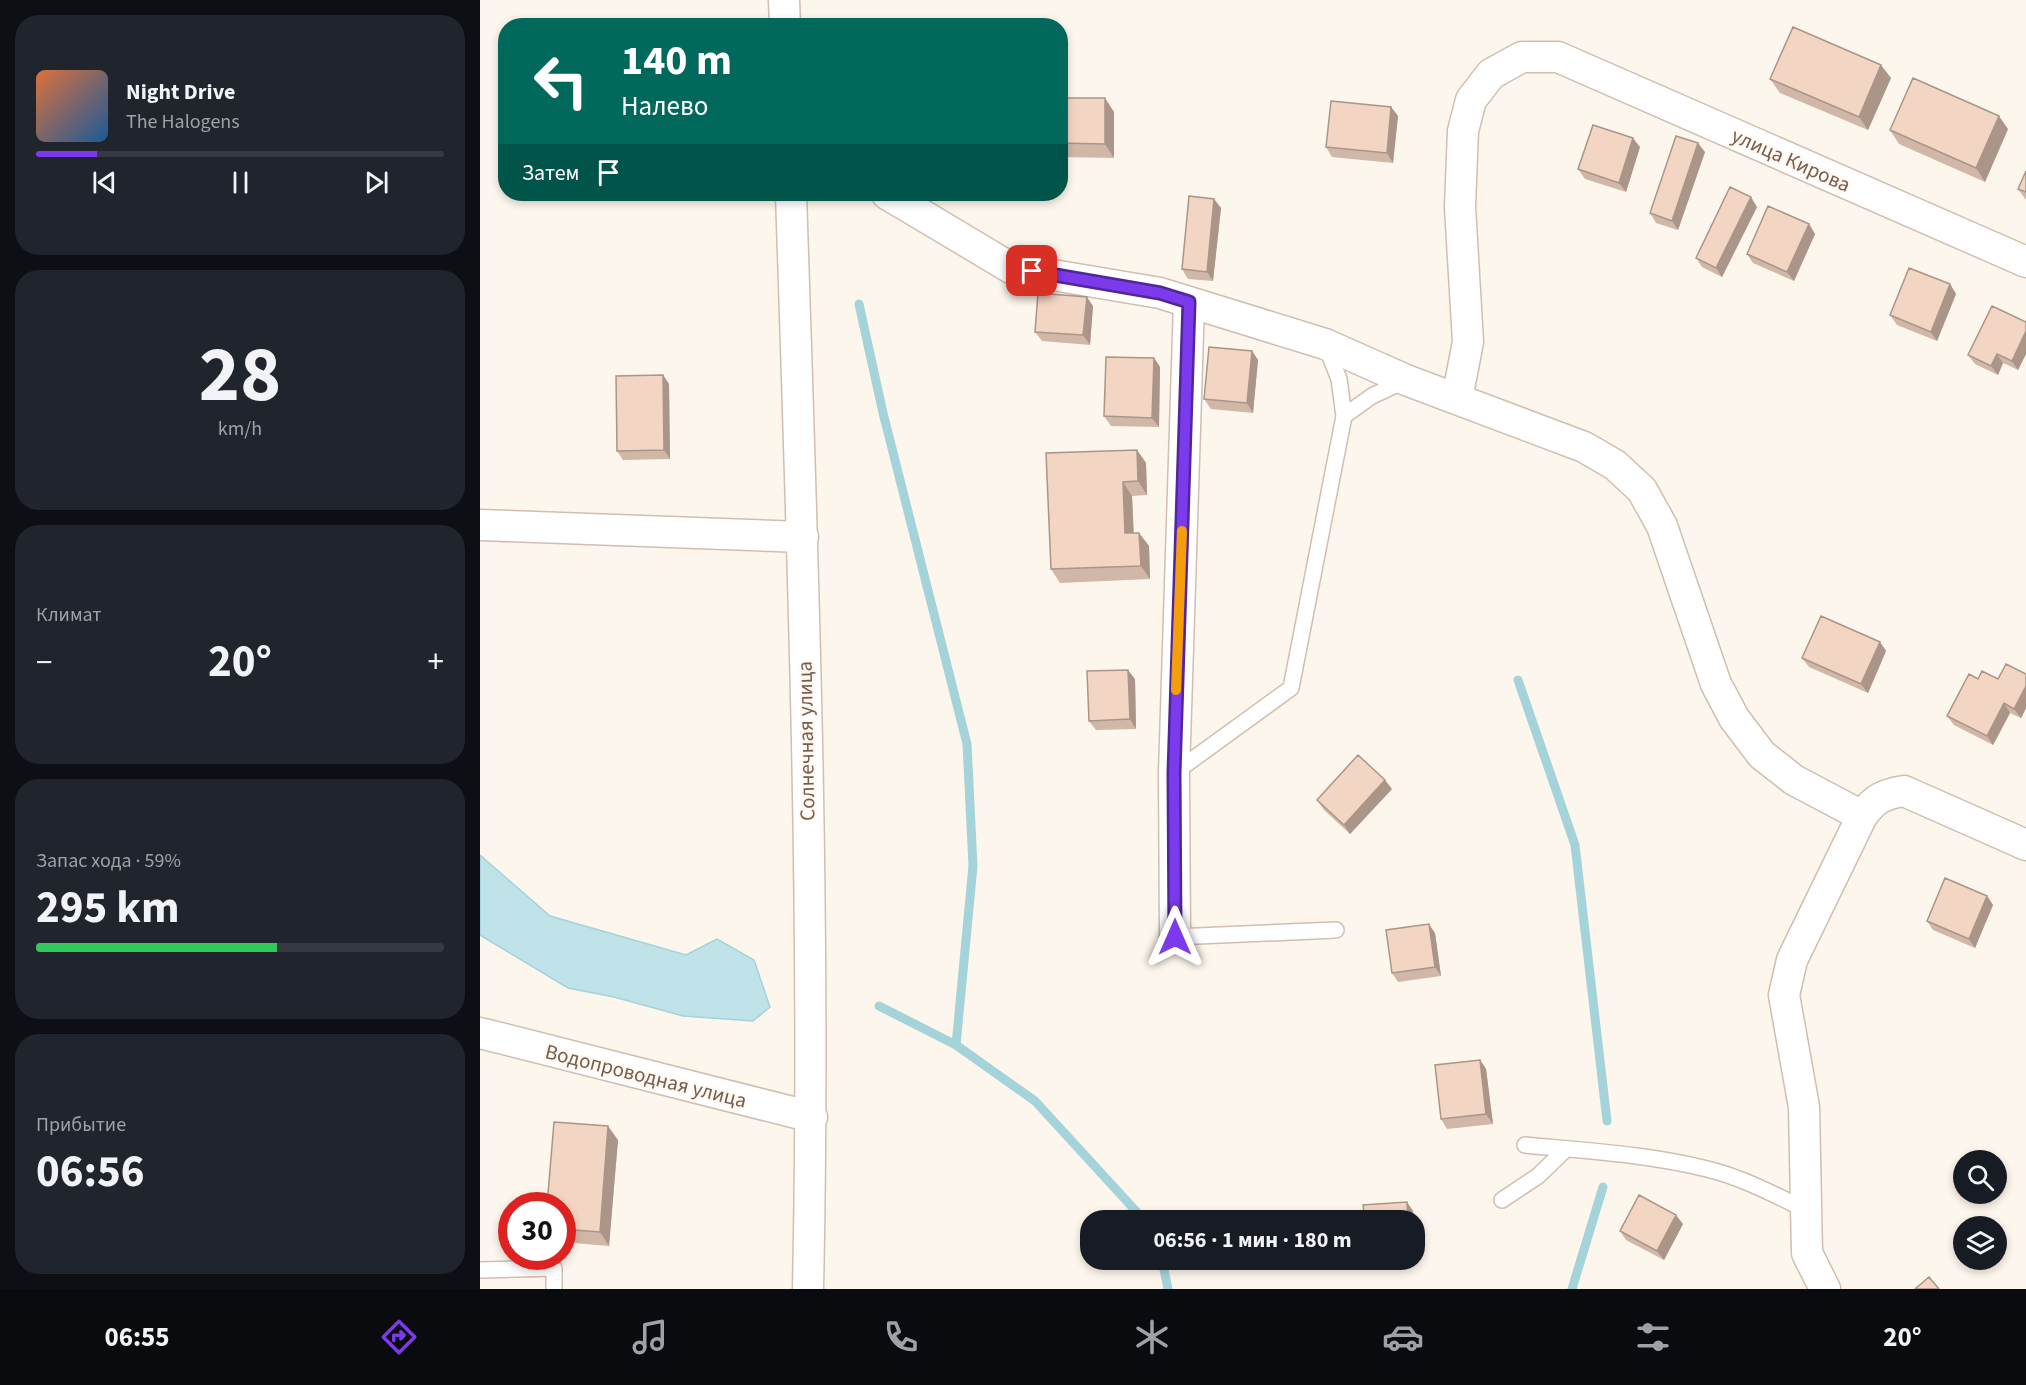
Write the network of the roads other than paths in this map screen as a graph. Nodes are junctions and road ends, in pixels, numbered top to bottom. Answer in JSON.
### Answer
{"nodes":[{"id":1,"x":784,"y":0,"type":"edge"},
{"id":2,"x":785,"y":18,"type":"edge"},
{"id":3,"x":791,"y":201,"type":"edge"},
{"id":4,"x":899,"y":201,"type":"edge"},
{"id":5,"x":2026,"y":262,"type":"edge"},
{"id":6,"x":1189,"y":302,"type":"junction"},
{"id":7,"x":1325,"y":344,"type":"junction"},
{"id":8,"x":1406,"y":380,"type":"junction"},
{"id":9,"x":1457,"y":399,"type":"junction"},
{"id":10,"x":1344,"y":416,"type":"junction"},
{"id":11,"x":480,"y":525,"type":"edge"},
{"id":12,"x":802,"y":537,"type":"junction"},
{"id":13,"x":1174,"y":773,"type":"junction"},
{"id":14,"x":1862,"y":816,"type":"junction"},
{"id":15,"x":2026,"y":845,"type":"edge"},
{"id":16,"x":1336,"y":930,"type":"dead end"},
{"id":17,"x":1175,"y":937,"type":"joint"},
{"id":18,"x":480,"y":1033,"type":"edge"},
{"id":19,"x":812,"y":1117,"type":"junction"},
{"id":20,"x":1525,"y":1145,"type":"dead end"},
{"id":21,"x":1566,"y":1149,"type":"junction"},
{"id":22,"x":1502,"y":1200,"type":"dead end"},
{"id":23,"x":1804,"y":1209,"type":"junction"},
{"id":24,"x":480,"y":1270,"type":"edge"},
{"id":25,"x":554,"y":1289,"type":"edge"},
{"id":26,"x":808,"y":1289,"type":"edge"},
{"id":27,"x":1825,"y":1289,"type":"edge"}],
"edges":[{"from":1,"to":2,"type":"street"},
{"from":3,"to":12,"type":"street","name":"Солнечная улица"},
{"from":4,"to":6,"type":"street"},
{"from":5,"to":9,"type":"street","name":"улица Кирова"},
{"from":6,"to":7,"type":"street"},
{"from":6,"to":13,"type":"street"},
{"from":7,"to":8,"type":"street"},
{"from":7,"to":10,"type":"lane"},
{"from":8,"to":9,"type":"street"},
{"from":8,"to":10,"type":"lane"},
{"from":9,"to":14,"type":"street"},
{"from":10,"to":13,"type":"lane"},
{"from":11,"to":12,"type":"street"},
{"from":12,"to":19,"type":"street","name":"Солнечная улица"},
{"from":13,"to":17,"type":"street"},
{"from":14,"to":15,"type":"street"},
{"from":14,"to":23,"type":"street"},
{"from":16,"to":17,"type":"lane"},
{"from":18,"to":19,"type":"street","name":"Водопроводная улица"},
{"from":19,"to":26,"type":"street","name":"Солнечная улица"},
{"from":20,"to":21,"type":"lane"},
{"from":21,"to":22,"type":"lane"},
{"from":21,"to":23,"type":"lane"},
{"from":23,"to":27,"type":"street"},
{"from":24,"to":25,"type":"lane"}]}
